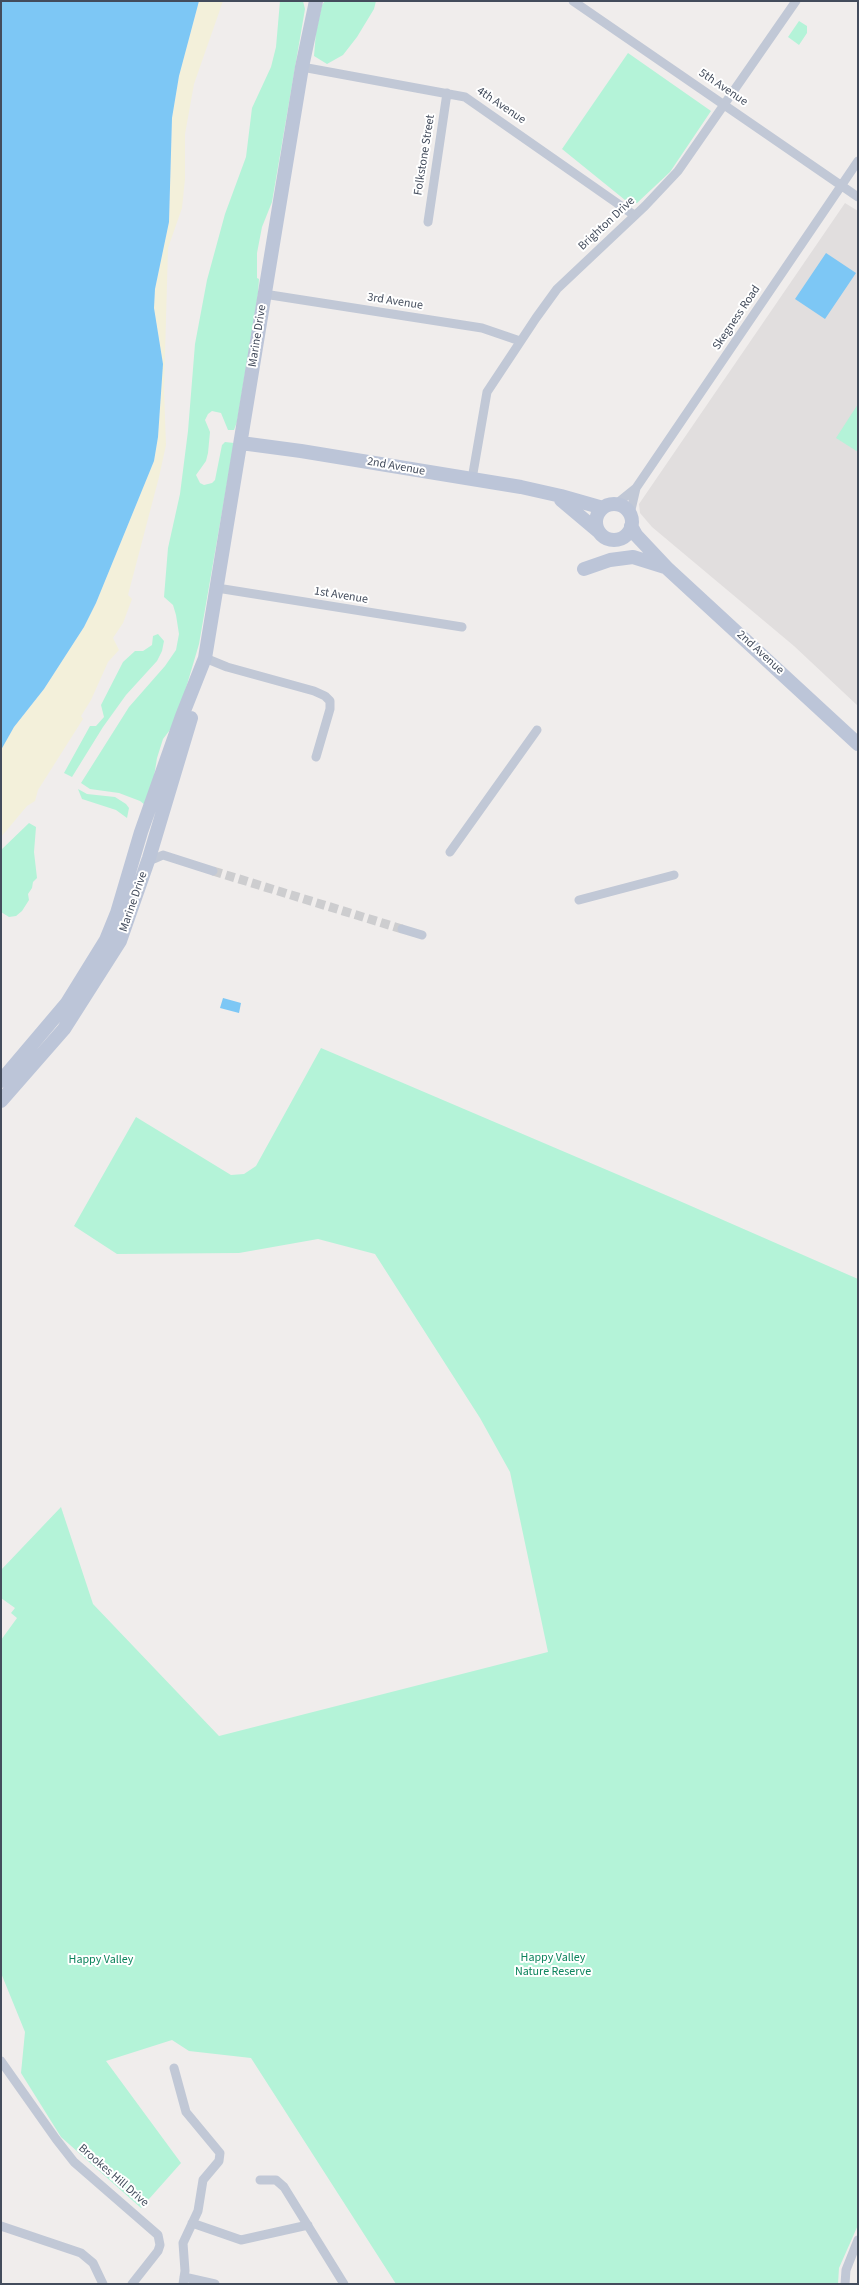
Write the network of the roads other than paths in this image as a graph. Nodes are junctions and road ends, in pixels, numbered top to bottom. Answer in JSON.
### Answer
{"nodes":[{"id":1,"x":316,"y":1,"type":"edge"},
{"id":2,"x":573,"y":1,"type":"edge"},
{"id":3,"x":796,"y":1,"type":"edge"},
{"id":4,"x":302,"y":67,"type":"junction"},
{"id":5,"x":447,"y":93,"type":"junction"},
{"id":6,"x":724,"y":104,"type":"junction"},
{"id":7,"x":858,"y":161,"type":"edge"},
{"id":8,"x":842,"y":186,"type":"junction"},
{"id":9,"x":858,"y":196,"type":"edge"},
{"id":10,"x":634,"y":215,"type":"junction"},
{"id":11,"x":428,"y":222,"type":"dead end"},
{"id":12,"x":264,"y":294,"type":"junction"},
{"id":13,"x":520,"y":341,"type":"junction"},
{"id":14,"x":241,"y":443,"type":"junction"},
{"id":15,"x":472,"y":479,"type":"junction"},
{"id":16,"x":636,"y":488,"type":"junction"},
{"id":17,"x":552,"y":494,"type":"junction"},
{"id":18,"x":609,"y":506,"type":"junction"},
{"id":19,"x":630,"y":520,"type":"junction"},
{"id":20,"x":599,"y":532,"type":"junction"},
{"id":21,"x":622,"y":538,"type":"junction"},
{"id":22,"x":665,"y":565,"type":"junction"},
{"id":23,"x":584,"y":569,"type":"dead end"},
{"id":24,"x":217,"y":588,"type":"junction"},
{"id":25,"x":462,"y":627,"type":"dead end"},
{"id":26,"x":203,"y":665,"type":"junction"},
{"id":27,"x":537,"y":730,"type":"dead end"},
{"id":28,"x":858,"y":744,"type":"edge"},
{"id":29,"x":316,"y":757,"type":"dead end"},
{"id":30,"x":450,"y":852,"type":"dead end"},
{"id":31,"x":149,"y":858,"type":"junction"},
{"id":32,"x":213,"y":871,"type":"tunnel mouth"},
{"id":33,"x":674,"y":875,"type":"dead end"},
{"id":34,"x":579,"y":900,"type":"dead end"},
{"id":35,"x":402,"y":929,"type":"tunnel mouth"},
{"id":36,"x":422,"y":935,"type":"dead end"},
{"id":37,"x":1,"y":1082,"type":"edge"},
{"id":38,"x":1,"y":1102,"type":"edge"},
{"id":39,"x":1,"y":2061,"type":"edge"},
{"id":40,"x":174,"y":2068,"type":"dead end"},
{"id":41,"x":260,"y":2180,"type":"dead end"},
{"id":42,"x":192,"y":2223,"type":"junction"},
{"id":43,"x":308,"y":2225,"type":"junction"},
{"id":44,"x":1,"y":2226,"type":"edge"},
{"id":45,"x":858,"y":2240,"type":"edge"},
{"id":46,"x":184,"y":2280,"type":"edge"},
{"id":47,"x":103,"y":2284,"type":"edge"},
{"id":48,"x":132,"y":2284,"type":"edge"},
{"id":49,"x":215,"y":2284,"type":"edge"},
{"id":50,"x":344,"y":2284,"type":"edge"},
{"id":51,"x":845,"y":2284,"type":"edge"}],
"edges":[{"from":1,"to":4,"type":"main road","name":"Marine Drive"},
{"from":2,"to":6,"type":"street","name":"5th Avenue"},
{"from":3,"to":6,"type":"street","name":"Brighton Drive"},
{"from":4,"to":5,"type":"street","name":"4th Avenue"},
{"from":4,"to":12,"type":"main road","name":"Marine Drive"},
{"from":5,"to":10,"type":"street","name":"4th Avenue"},
{"from":5,"to":11,"type":"street","name":"Folkstone Street"},
{"from":6,"to":8,"type":"street","name":"5th Avenue"},
{"from":6,"to":10,"type":"street","name":"Brighton Drive"},
{"from":7,"to":8,"type":"street","name":"Skegness Road"},
{"from":8,"to":9,"type":"street","name":"5th Avenue"},
{"from":8,"to":16,"type":"street","name":"Skegness Road"},
{"from":10,"to":13,"type":"street","name":"Brighton Drive"},
{"from":12,"to":13,"type":"street","name":"3rd Avenue"},
{"from":12,"to":14,"type":"main road","name":"Marine Drive"},
{"from":13,"to":15,"type":"street","name":"Brighton Drive"},
{"from":14,"to":15,"type":"main road","name":"2nd Avenue"},
{"from":14,"to":24,"type":"main road","name":"Marine Drive"},
{"from":15,"to":17,"type":"main road","name":"2nd Avenue"},
{"from":16,"to":18,"type":"street","name":"Skegness Road"},
{"from":16,"to":19,"type":"street","name":"Skegness Road"},
{"from":17,"to":18,"type":"main road","name":"2nd Avenue"},
{"from":17,"to":20,"type":"main road","name":"2nd Avenue"},
{"from":18,"to":19,"type":"main road"},
{"from":18,"to":20,"type":"main road"},
{"from":19,"to":21,"type":"main road"},
{"from":19,"to":22,"type":"main road","name":"2nd Avenue"},
{"from":20,"to":21,"type":"main road"},
{"from":21,"to":22,"type":"main road","name":"2nd Avenue"},
{"from":22,"to":23,"type":"main road"},
{"from":22,"to":28,"type":"main road","name":"2nd Avenue"},
{"from":24,"to":25,"type":"street","name":"1st Avenue"},
{"from":24,"to":26,"type":"main road","name":"Marine Drive"},
{"from":26,"to":29,"type":"street"},
{"from":26,"to":31,"type":"main road","name":"Marine Drive"},
{"from":26,"to":37,"type":"main road","name":"Marine Drive"},
{"from":27,"to":30,"type":"street"},
{"from":31,"to":32,"type":"street"},
{"from":31,"to":38,"type":"main road","name":"Marine Drive"},
{"from":33,"to":34,"type":"street"},
{"from":35,"to":36,"type":"street"},
{"from":39,"to":48,"type":"street","name":"Brookes Hill Drive"},
{"from":40,"to":42,"type":"street"},
{"from":41,"to":43,"type":"street"},
{"from":42,"to":43,"type":"street"},
{"from":42,"to":46,"type":"street"},
{"from":43,"to":50,"type":"street"},
{"from":44,"to":47,"type":"street"},
{"from":45,"to":51,"type":"street"},
{"from":46,"to":49,"type":"street"}]}
